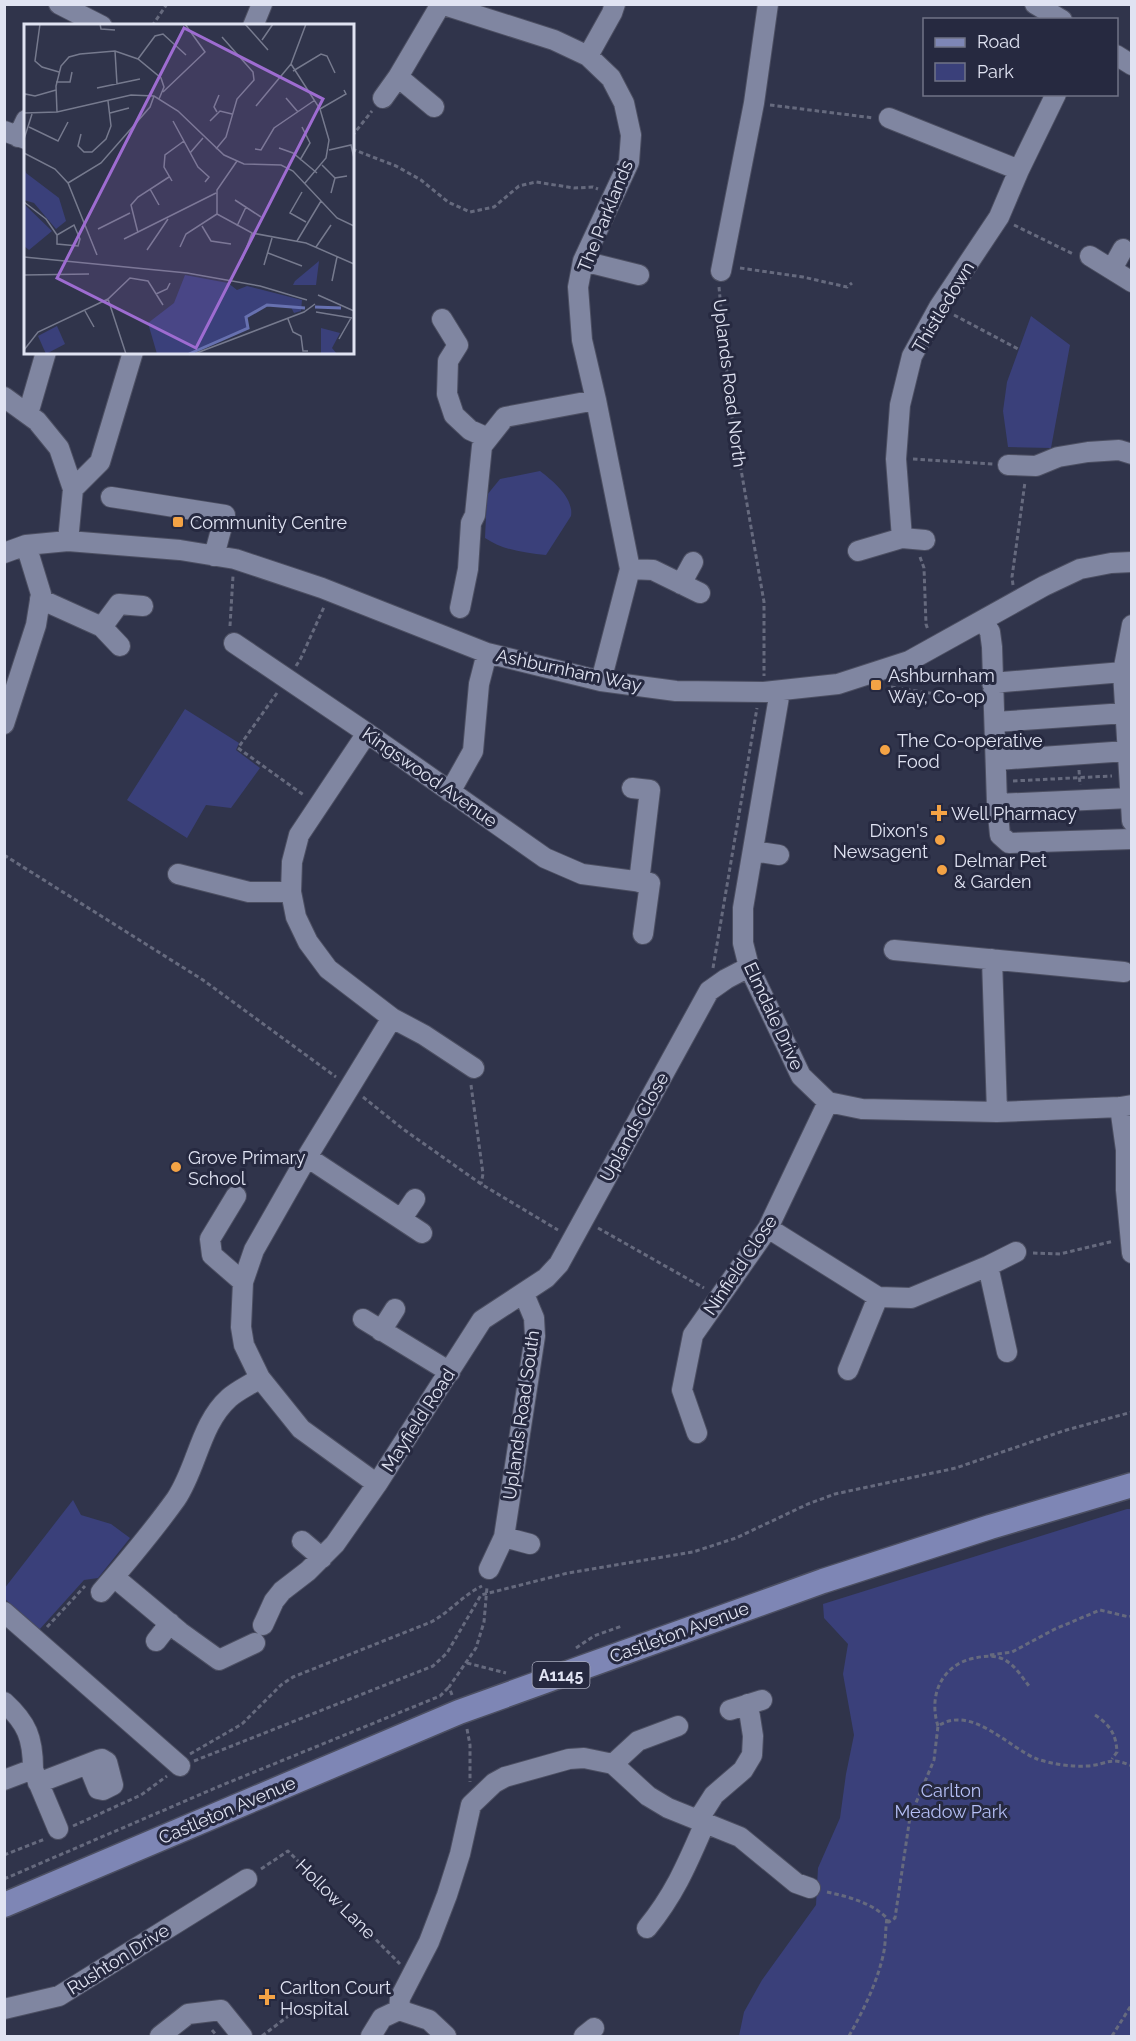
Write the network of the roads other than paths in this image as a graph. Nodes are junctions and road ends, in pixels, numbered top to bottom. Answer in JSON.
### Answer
{"nodes":[{"id":1,"x":59,"y":4,"type":"edge"},
{"id":2,"x":262,"y":4,"type":"edge"},
{"id":3,"x":441,"y":4,"type":"edge"},
{"id":4,"x":615,"y":4,"type":"edge"},
{"id":5,"x":768,"y":4,"type":"edge"},
{"id":6,"x":1035,"y":4,"type":"edge"},
{"id":7,"x":1059,"y":18,"type":"edge"},
{"id":8,"x":98,"y":24,"type":"edge"},
{"id":9,"x":254,"y":24,"type":"edge"},
{"id":10,"x":588,"y":56,"type":"junction"},
{"id":11,"x":1118,"y":56,"type":"edge"},
{"id":12,"x":1131,"y":65,"type":"edge"},
{"id":13,"x":398,"y":77,"type":"junction"},
{"id":14,"x":1055,"y":96,"type":"edge"},
{"id":15,"x":383,"y":98,"type":"road end"},
{"id":16,"x":434,"y":107,"type":"dead end"},
{"id":17,"x":889,"y":118,"type":"road end"},
{"id":18,"x":1019,"y":170,"type":"junction"},
{"id":19,"x":1123,"y":249,"type":"dead end"},
{"id":20,"x":1090,"y":256,"type":"road end"},
{"id":21,"x":584,"y":261,"type":"junction"},
{"id":22,"x":721,"y":268,"type":"road end"},
{"id":23,"x":1112,"y":269,"type":"junction"},
{"id":24,"x":639,"y":275,"type":"dead end"},
{"id":25,"x":1131,"y":282,"type":"edge"},
{"id":26,"x":442,"y":319,"type":"dead end"},
{"id":27,"x":45,"y":354,"type":"edge"},
{"id":28,"x":132,"y":354,"type":"edge"},
{"id":29,"x":4,"y":397,"type":"edge"},
{"id":30,"x":596,"y":400,"type":"junction"},
{"id":31,"x":28,"y":414,"type":"junction"},
{"id":32,"x":488,"y":438,"type":"junction"},
{"id":33,"x":1131,"y":454,"type":"edge"},
{"id":34,"x":1008,"y":465,"type":"road end"},
{"id":35,"x":73,"y":489,"type":"junction"},
{"id":36,"x":111,"y":497,"type":"dead end"},
{"id":37,"x":68,"y":541,"type":"junction"},
{"id":38,"x":26,"y":545,"type":"junction"},
{"id":39,"x":858,"y":551,"type":"dead end"},
{"id":40,"x":4,"y":553,"type":"edge"},
{"id":41,"x":214,"y":556,"type":"junction"},
{"id":42,"x":693,"y":562,"type":"dead end"},
{"id":43,"x":1131,"y":562,"type":"edge"},
{"id":44,"x":630,"y":569,"type":"junction"},
{"id":45,"x":681,"y":584,"type":"junction"},
{"id":46,"x":700,"y":593,"type":"dead end"},
{"id":47,"x":40,"y":599,"type":"junction"},
{"id":48,"x":143,"y":606,"type":"dead end"},
{"id":49,"x":460,"y":608,"type":"dead end"},
{"id":50,"x":983,"y":620,"type":"junction"},
{"id":51,"x":1131,"y":625,"type":"edge"},
{"id":52,"x":102,"y":627,"type":"junction"},
{"id":53,"x":234,"y":642,"type":"road end"},
{"id":54,"x":120,"y":646,"type":"dead end"},
{"id":55,"x":487,"y":653,"type":"junction"},
{"id":56,"x":1127,"y":674,"type":"edge"},
{"id":57,"x":601,"y":681,"type":"junction"},
{"id":58,"x":992,"y":683,"type":"junction"},
{"id":59,"x":772,"y":691,"type":"junction"},
{"id":60,"x":1125,"y":713,"type":"junction"},
{"id":61,"x":995,"y":722,"type":"junction"},
{"id":62,"x":4,"y":724,"type":"edge"},
{"id":63,"x":367,"y":732,"type":"junction"},
{"id":64,"x":1127,"y":751,"type":"junction"},
{"id":65,"x":997,"y":760,"type":"junction"},
{"id":66,"x":632,"y":788,"type":"dead end"},
{"id":67,"x":450,"y":792,"type":"junction"},
{"id":68,"x":1130,"y":798,"type":"junction"},
{"id":69,"x":997,"y":804,"type":"junction"},
{"id":70,"x":1131,"y":821,"type":"edge"},
{"id":71,"x":1131,"y":839,"type":"edge"},
{"id":72,"x":753,"y":850,"type":"junction"},
{"id":73,"x":779,"y":855,"type":"dead end"},
{"id":74,"x":178,"y":874,"type":"dead end"},
{"id":75,"x":639,"y":882,"type":"junction"},
{"id":76,"x":291,"y":892,"type":"junction"},
{"id":77,"x":643,"y":934,"type":"dead end"},
{"id":78,"x":894,"y":950,"type":"dead end"},
{"id":79,"x":992,"y":959,"type":"junction"},
{"id":80,"x":749,"y":967,"type":"junction"},
{"id":81,"x":1124,"y":972,"type":"dead end"},
{"id":82,"x":392,"y":1018,"type":"junction"},
{"id":83,"x":474,"y":1068,"type":"road end"},
{"id":84,"x":828,"y":1102,"type":"junction"},
{"id":85,"x":1126,"y":1106,"type":"edge"},
{"id":86,"x":997,"y":1112,"type":"junction"},
{"id":87,"x":308,"y":1157,"type":"junction"},
{"id":88,"x":236,"y":1196,"type":"dead end"},
{"id":89,"x":415,"y":1199,"type":"dead end"},
{"id":90,"x":402,"y":1218,"type":"junction"},
{"id":91,"x":768,"y":1228,"type":"junction"},
{"id":92,"x":422,"y":1233,"type":"dead end"},
{"id":93,"x":1130,"y":1246,"type":"edge"},
{"id":94,"x":1016,"y":1252,"type":"road end"},
{"id":95,"x":988,"y":1266,"type":"junction"},
{"id":96,"x":243,"y":1282,"type":"junction"},
{"id":97,"x":524,"y":1294,"type":"junction"},
{"id":98,"x":878,"y":1298,"type":"junction"},
{"id":99,"x":394,"y":1309,"type":"dead end"},
{"id":100,"x":363,"y":1319,"type":"dead end"},
{"id":101,"x":381,"y":1330,"type":"junction"},
{"id":102,"x":1007,"y":1352,"type":"dead end"},
{"id":103,"x":848,"y":1370,"type":"dead end"},
{"id":104,"x":450,"y":1372,"type":"junction"},
{"id":105,"x":260,"y":1378,"type":"junction"},
{"id":106,"x":697,"y":1433,"type":"dead end"},
{"id":107,"x":377,"y":1484,"type":"junction"},
{"id":108,"x":1131,"y":1485,"type":"edge"},
{"id":109,"x":504,"y":1537,"type":"junction"},
{"id":110,"x":302,"y":1541,"type":"dead end"},
{"id":111,"x":530,"y":1544,"type":"dead end"},
{"id":112,"x":315,"y":1564,"type":"junction"},
{"id":113,"x":488,"y":1577,"type":"road end"},
{"id":114,"x":4,"y":1612,"type":"edge"},
{"id":115,"x":175,"y":1628,"type":"junction"},
{"id":116,"x":156,"y":1641,"type":"dead end"},
{"id":117,"x":4,"y":1702,"type":"edge"},
{"id":118,"x":747,"y":1705,"type":"dead end"},
{"id":119,"x":678,"y":1726,"type":"dead end"},
{"id":120,"x":88,"y":1764,"type":"dead end"},
{"id":121,"x":178,"y":1764,"type":"road end"},
{"id":122,"x":613,"y":1764,"type":"junction"},
{"id":123,"x":36,"y":1776,"type":"junction"},
{"id":124,"x":4,"y":1780,"type":"edge"},
{"id":125,"x":701,"y":1821,"type":"junction"},
{"id":126,"x":58,"y":1832,"type":"road end"},
{"id":127,"x":247,"y":1879,"type":"road end"},
{"id":128,"x":810,"y":1888,"type":"road end"},
{"id":129,"x":4,"y":1905,"type":"edge"},
{"id":130,"x":647,"y":1928,"type":"dead end"},
{"id":131,"x":4,"y":2009,"type":"edge"},
{"id":132,"x":399,"y":2010,"type":"junction"},
{"id":133,"x":160,"y":2037,"type":"edge"},
{"id":134,"x":242,"y":2037,"type":"edge"},
{"id":135,"x":371,"y":2037,"type":"edge"},
{"id":136,"x":446,"y":2037,"type":"edge"}],
"edges":[{"from":1,"to":8,"type":"street"},
{"from":2,"to":9,"type":"street"},
{"from":3,"to":10,"type":"street","name":"The Parklands"},
{"from":3,"to":13,"type":"street"},
{"from":4,"to":10,"type":"street"},
{"from":5,"to":22,"type":"street"},
{"from":6,"to":7,"type":"street"},
{"from":10,"to":21,"type":"street","name":"The Parklands"},
{"from":11,"to":12,"type":"street"},
{"from":13,"to":15,"type":"street"},
{"from":13,"to":16,"type":"street"},
{"from":14,"to":18,"type":"street","name":"Thistledown"},
{"from":17,"to":18,"type":"street"},
{"from":18,"to":39,"type":"street","name":"Thistledown"},
{"from":19,"to":23,"type":"street"},
{"from":20,"to":23,"type":"street"},
{"from":21,"to":24,"type":"street"},
{"from":21,"to":30,"type":"street","name":"The Parklands"},
{"from":23,"to":25,"type":"street"},
{"from":26,"to":32,"type":"street"},
{"from":27,"to":31,"type":"street"},
{"from":28,"to":35,"type":"street"},
{"from":29,"to":31,"type":"street"},
{"from":30,"to":32,"type":"street"},
{"from":30,"to":44,"type":"street","name":"The Parklands"},
{"from":31,"to":35,"type":"street"},
{"from":32,"to":49,"type":"street"},
{"from":33,"to":34,"type":"street"},
{"from":35,"to":37,"type":"street"},
{"from":36,"to":41,"type":"street"},
{"from":37,"to":38,"type":"street","name":"Ashburnham Way"},
{"from":37,"to":41,"type":"street","name":"Ashburnham Way"},
{"from":38,"to":40,"type":"street","name":"Ashburnham Way"},
{"from":38,"to":47,"type":"street"},
{"from":41,"to":55,"type":"street","name":"Ashburnham Way"},
{"from":42,"to":45,"type":"street"},
{"from":43,"to":50,"type":"street","name":"Ashburnham Way"},
{"from":44,"to":45,"type":"street"},
{"from":44,"to":57,"type":"street","name":"The Parklands"},
{"from":45,"to":46,"type":"street"},
{"from":47,"to":52,"type":"street"},
{"from":47,"to":62,"type":"street"},
{"from":48,"to":52,"type":"street"},
{"from":50,"to":58,"type":"street"},
{"from":50,"to":59,"type":"street","name":"Ashburnham Way"},
{"from":51,"to":56,"type":"street"},
{"from":52,"to":54,"type":"street"},
{"from":53,"to":63,"type":"street","name":"Kingswood Avenue"},
{"from":55,"to":57,"type":"street","name":"Ashburnham Way"},
{"from":55,"to":67,"type":"street"},
{"from":56,"to":58,"type":"street"},
{"from":56,"to":60,"type":"street"},
{"from":57,"to":59,"type":"street","name":"Ashburnham Way"},
{"from":58,"to":61,"type":"street"},
{"from":59,"to":72,"type":"street","name":"Elmdale Drive"},
{"from":60,"to":61,"type":"street"},
{"from":60,"to":64,"type":"street"},
{"from":61,"to":65,"type":"street"},
{"from":63,"to":67,"type":"street","name":"Kingswood Avenue"},
{"from":63,"to":76,"type":"street"},
{"from":64,"to":65,"type":"street"},
{"from":64,"to":68,"type":"street"},
{"from":65,"to":69,"type":"street"},
{"from":66,"to":75,"type":"street"},
{"from":67,"to":75,"type":"street","name":"Kingswood Avenue"},
{"from":68,"to":69,"type":"street"},
{"from":68,"to":70,"type":"street"},
{"from":69,"to":71,"type":"street"},
{"from":72,"to":73,"type":"street"},
{"from":72,"to":80,"type":"street","name":"Elmdale Drive"},
{"from":74,"to":76,"type":"street"},
{"from":75,"to":77,"type":"street"},
{"from":76,"to":82,"type":"street"},
{"from":78,"to":79,"type":"street"},
{"from":79,"to":81,"type":"street"},
{"from":79,"to":86,"type":"street"},
{"from":80,"to":84,"type":"street","name":"Elmdale Drive"},
{"from":80,"to":97,"type":"street","name":"Uplands Close"},
{"from":82,"to":83,"type":"street"},
{"from":82,"to":87,"type":"street"},
{"from":84,"to":86,"type":"street"},
{"from":84,"to":91,"type":"street","name":"Ninfield Close"},
{"from":85,"to":86,"type":"street"},
{"from":85,"to":93,"type":"street"},
{"from":87,"to":90,"type":"street"},
{"from":87,"to":96,"type":"street"},
{"from":88,"to":96,"type":"street"},
{"from":89,"to":90,"type":"street"},
{"from":90,"to":92,"type":"street"},
{"from":91,"to":98,"type":"street"},
{"from":91,"to":106,"type":"street","name":"Ninfield Close"},
{"from":94,"to":95,"type":"street"},
{"from":95,"to":98,"type":"street"},
{"from":95,"to":102,"type":"street"},
{"from":96,"to":105,"type":"street"},
{"from":97,"to":104,"type":"street","name":"Mayfield Road"},
{"from":97,"to":109,"type":"street","name":"Uplands Road South"},
{"from":98,"to":103,"type":"street"},
{"from":99,"to":101,"type":"street"},
{"from":100,"to":101,"type":"street"},
{"from":101,"to":104,"type":"street"},
{"from":104,"to":107,"type":"street","name":"Mayfield Road"},
{"from":105,"to":107,"type":"street"},
{"from":105,"to":115,"type":"street"},
{"from":107,"to":112,"type":"street","name":"Mayfield Road"},
{"from":108,"to":129,"type":"main road","name":"Castleton Avenue","number":"A1145"},
{"from":109,"to":111,"type":"street"},
{"from":109,"to":113,"type":"street","name":"Uplands Road South"},
{"from":110,"to":112,"type":"street"},
{"from":112,"to":115,"type":"street","name":"Mayfield Road"},
{"from":114,"to":121,"type":"street"},
{"from":115,"to":116,"type":"street"},
{"from":117,"to":123,"type":"street"},
{"from":118,"to":125,"type":"street"},
{"from":119,"to":122,"type":"street"},
{"from":120,"to":123,"type":"street"},
{"from":122,"to":125,"type":"street"},
{"from":122,"to":132,"type":"street"},
{"from":123,"to":124,"type":"street"},
{"from":123,"to":126,"type":"street"},
{"from":125,"to":128,"type":"street"},
{"from":125,"to":130,"type":"street"},
{"from":127,"to":131,"type":"street","name":"Rushton Drive"},
{"from":132,"to":135,"type":"street"},
{"from":132,"to":136,"type":"street"},
{"from":133,"to":134,"type":"street"}]}
